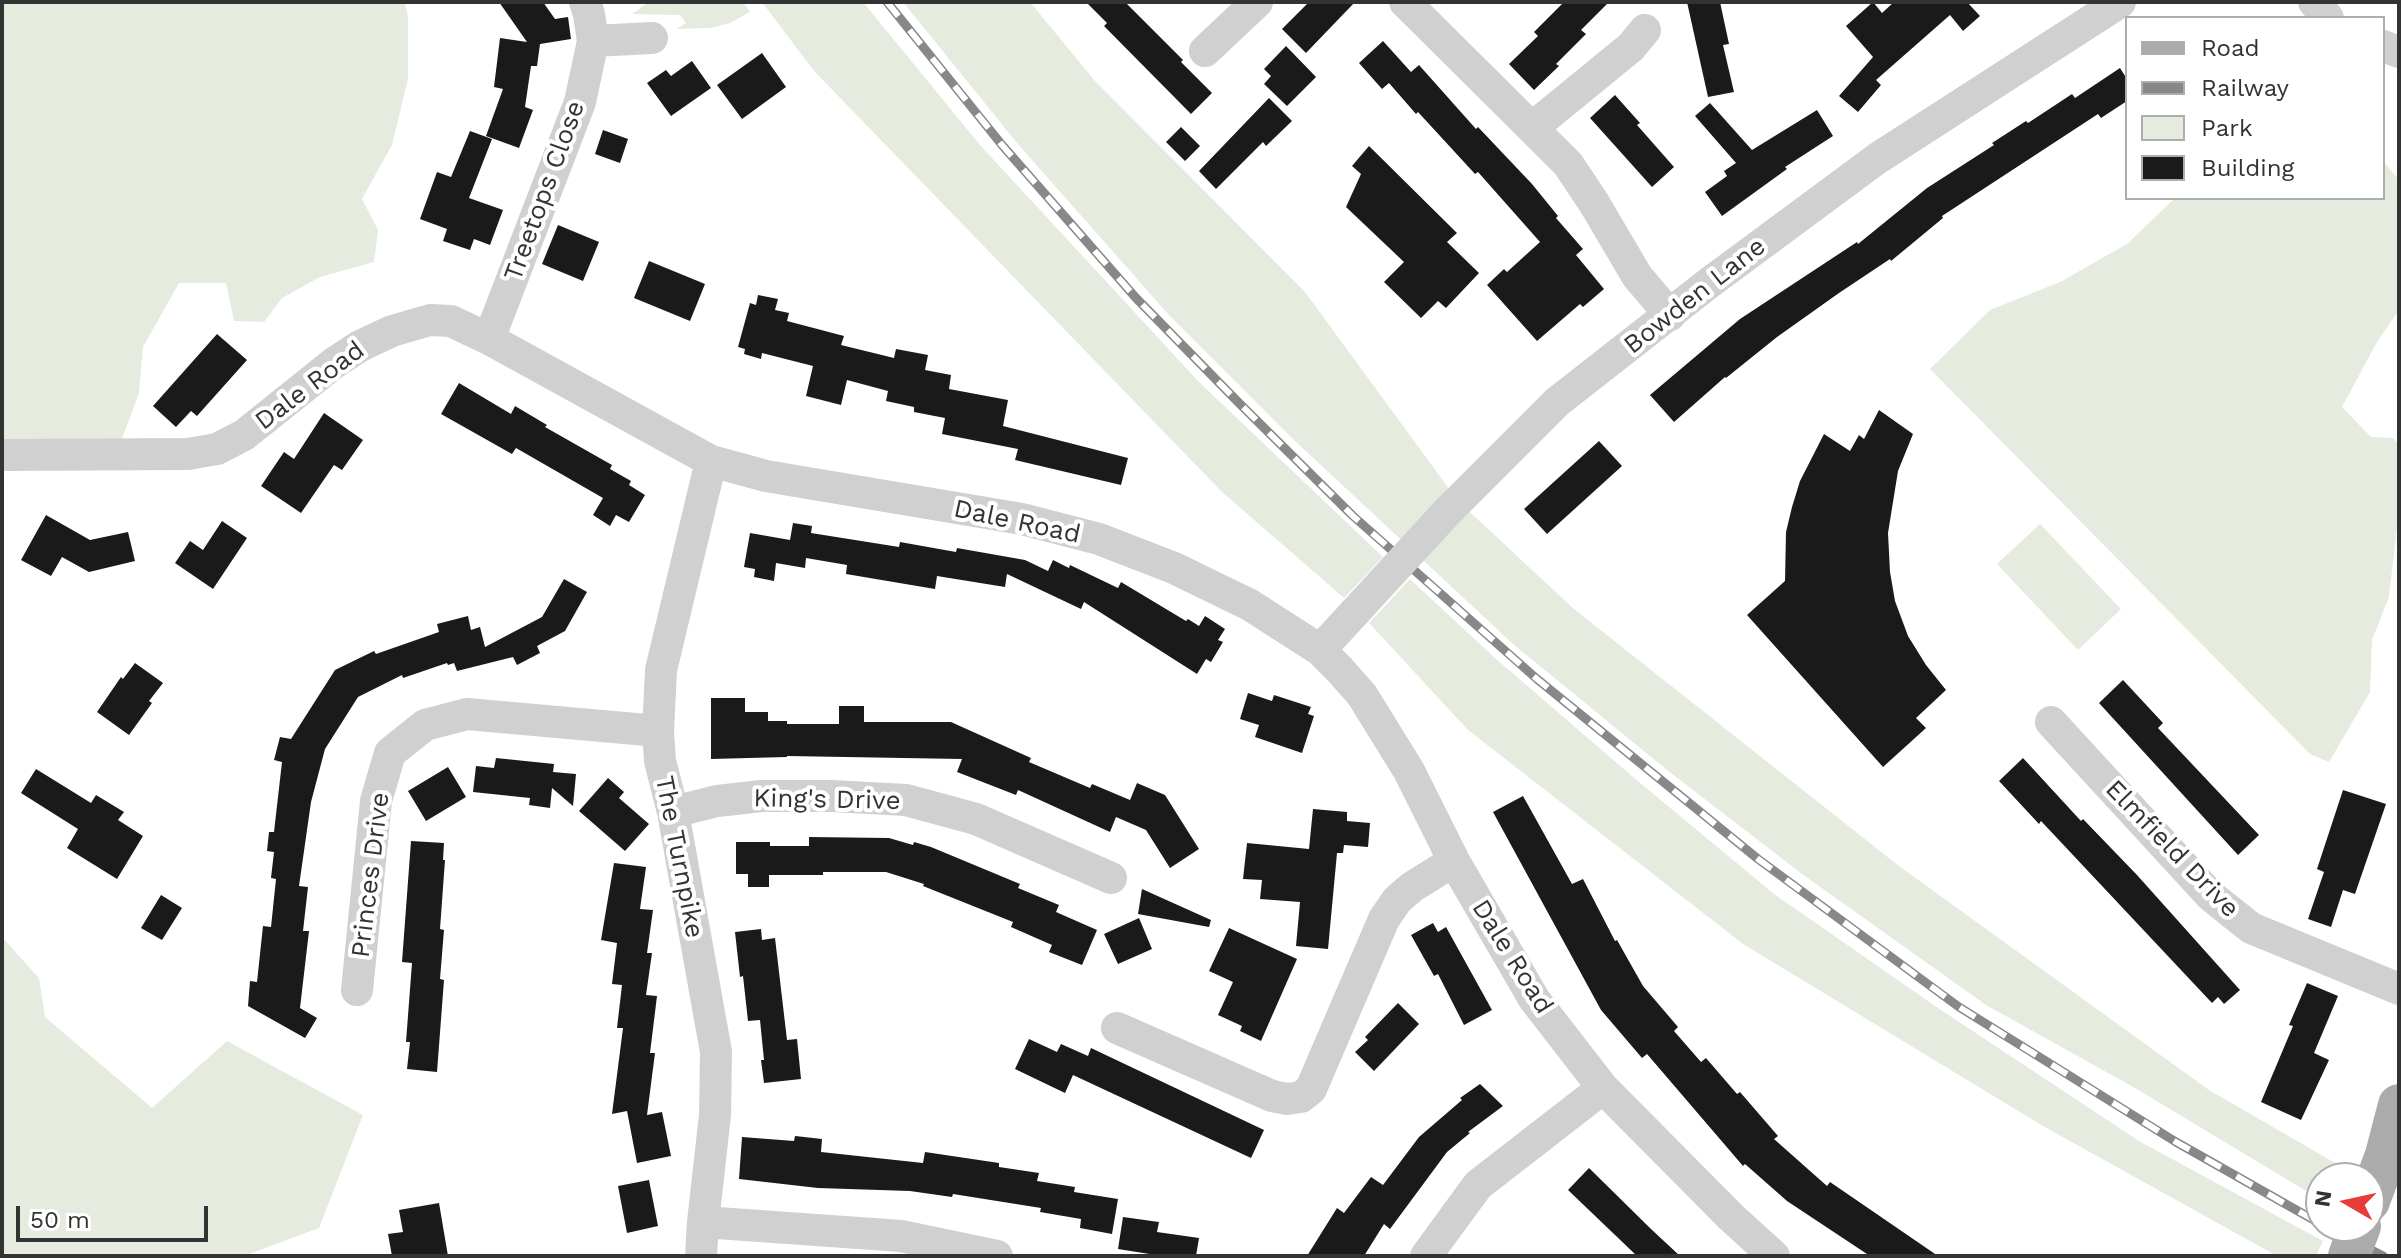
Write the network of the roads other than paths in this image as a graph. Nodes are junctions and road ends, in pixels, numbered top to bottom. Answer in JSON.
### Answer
{"nodes":[{"id":1,"x":585,"y":2,"type":"edge"},
{"id":2,"x":1257,"y":2,"type":"edge"},
{"id":3,"x":1405,"y":2,"type":"edge"},
{"id":4,"x":2120,"y":2,"type":"edge"},
{"id":5,"x":1645,"y":30,"type":"dead end"},
{"id":6,"x":652,"y":38,"type":"dead end"},
{"id":7,"x":593,"y":41,"type":"junction"},
{"id":8,"x":1206,"y":52,"type":"dead end"},
{"id":9,"x":1532,"y":128,"type":"junction"},
{"id":10,"x":1670,"y":315,"type":"junction"},
{"id":11,"x":489,"y":339,"type":"junction"},
{"id":12,"x":2,"y":455,"type":"edge"},
{"id":13,"x":711,"y":461,"type":"junction"},
{"id":14,"x":1320,"y":650,"type":"junction"},
{"id":15,"x":2051,"y":722,"type":"dead end"},
{"id":16,"x":658,"y":731,"type":"junction"},
{"id":17,"x":673,"y":812,"type":"junction"},
{"id":18,"x":1454,"y":861,"type":"junction"},
{"id":19,"x":1111,"y":879,"type":"dead end"},
{"id":20,"x":2399,"y":989,"type":"edge"},
{"id":21,"x":357,"y":990,"type":"dead end"},
{"id":22,"x":1117,"y":1028,"type":"dead end"},
{"id":23,"x":1603,"y":1088,"type":"junction"},
{"id":24,"x":2399,"y":1105,"type":"edge"},
{"id":25,"x":2383,"y":1162,"type":"edge"},
{"id":26,"x":703,"y":1222,"type":"junction"},
{"id":27,"x":701,"y":1256,"type":"edge"},
{"id":28,"x":997,"y":1256,"type":"edge"},
{"id":29,"x":1426,"y":1256,"type":"edge"},
{"id":30,"x":1774,"y":1256,"type":"edge"}],
"edges":[{"from":1,"to":7,"type":"street","name":"Treetops Close"},
{"from":2,"to":8,"type":"street"},
{"from":3,"to":9,"type":"street"},
{"from":4,"to":10,"type":"street","name":"Bowden Lane"},
{"from":5,"to":9,"type":"street"},
{"from":6,"to":7,"type":"street"},
{"from":7,"to":11,"type":"street","name":"Treetops Close"},
{"from":9,"to":10,"type":"street"},
{"from":10,"to":14,"type":"street","name":"Bowden Lane","bridge":true},
{"from":11,"to":12,"type":"street","name":"Dale Road"},
{"from":11,"to":13,"type":"street","name":"Dale Road"},
{"from":13,"to":14,"type":"street","name":"Dale Road"},
{"from":13,"to":16,"type":"street","name":"The Turnpike"},
{"from":14,"to":18,"type":"street","name":"Dale Road"},
{"from":15,"to":20,"type":"street","name":"Elmfield Drive"},
{"from":16,"to":17,"type":"street","name":"The Turnpike"},
{"from":16,"to":21,"type":"street","name":"Princes Drive"},
{"from":17,"to":19,"type":"street","name":"King's Drive"},
{"from":17,"to":26,"type":"street","name":"The Turnpike"},
{"from":18,"to":22,"type":"street"},
{"from":18,"to":23,"type":"street","name":"Dale Road"},
{"from":23,"to":29,"type":"street"},
{"from":23,"to":30,"type":"street","name":"Dale Road"},
{"from":24,"to":25,"type":"main road"},
{"from":26,"to":27,"type":"street","name":"The Turnpike"},
{"from":26,"to":28,"type":"street"}]}
